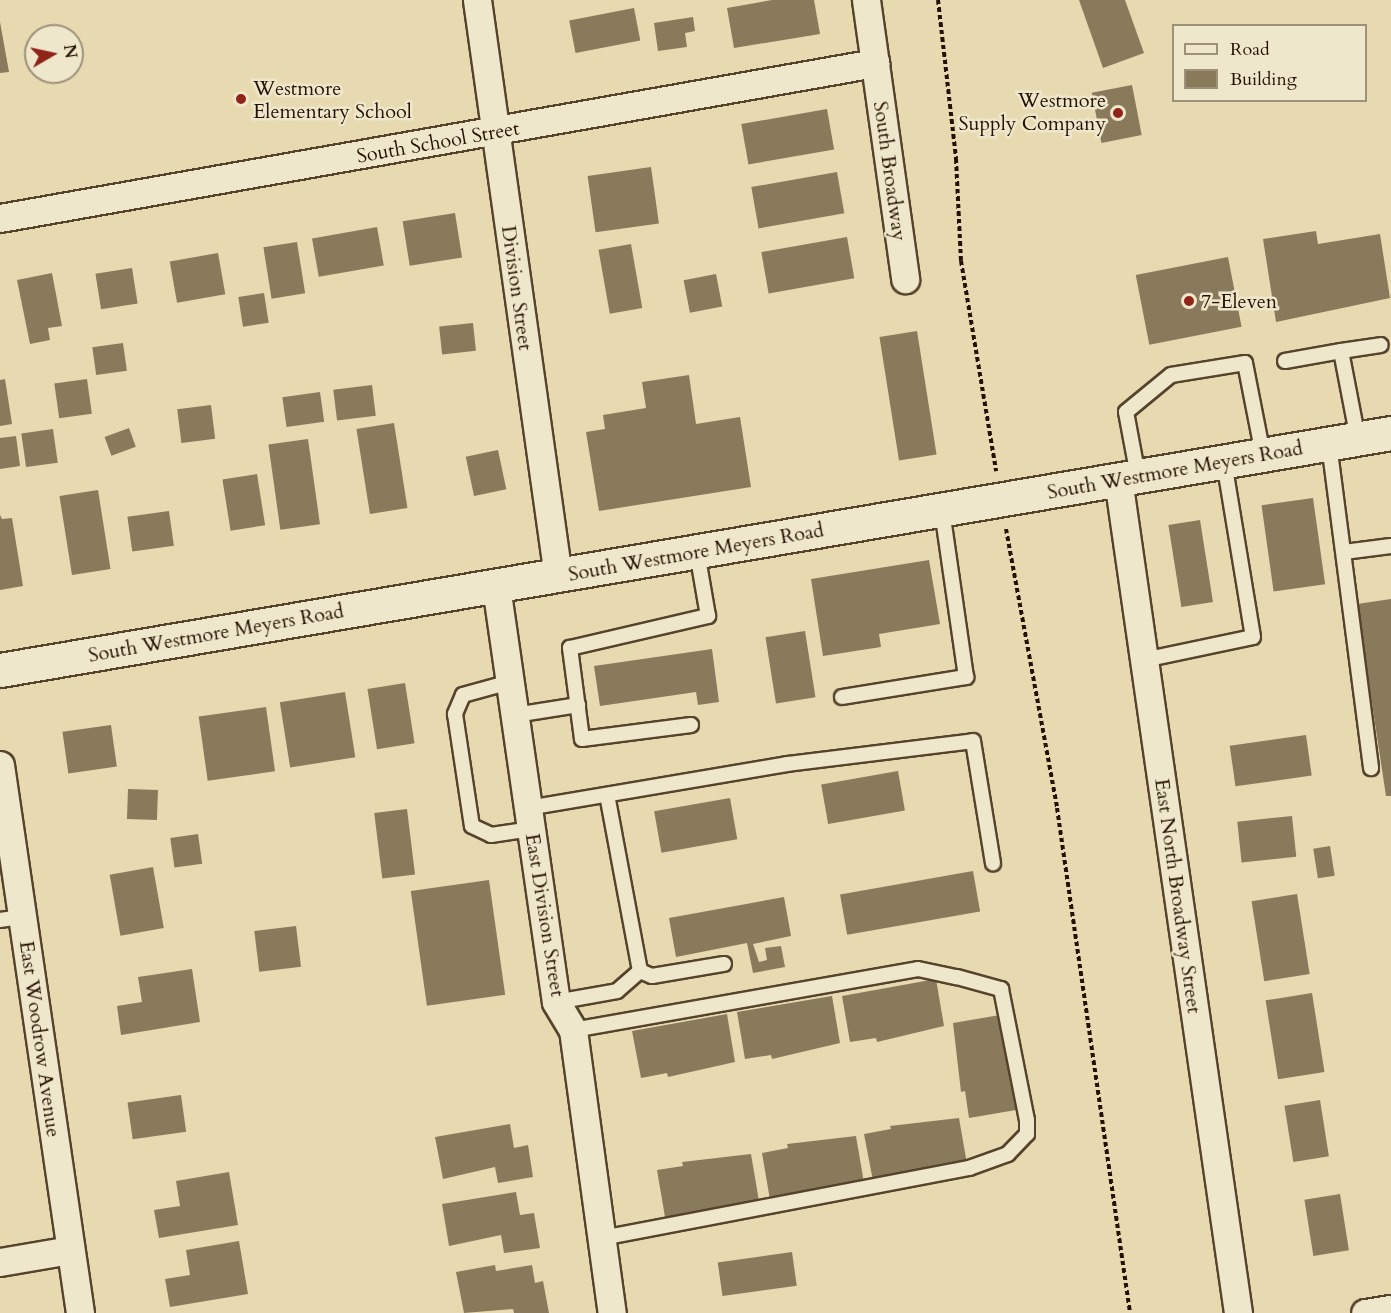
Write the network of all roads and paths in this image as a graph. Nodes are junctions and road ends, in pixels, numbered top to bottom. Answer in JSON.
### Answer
{"nodes":[{"id":1,"x":477,"y":0,"type":"edge"},
{"id":2,"x":866,"y":0,"type":"edge"},
{"id":3,"x":938,"y":0,"type":"edge"},
{"id":4,"x":875,"y":63,"type":"junction"},
{"id":5,"x":495,"y":133,"type":"junction"},
{"id":6,"x":0,"y":218,"type":"edge"},
{"id":7,"x":905,"y":279,"type":"dead end"},
{"id":8,"x":1381,"y":345,"type":"dead end"},
{"id":9,"x":1341,"y":351,"type":"junction"},
{"id":10,"x":1285,"y":361,"type":"dead end"},
{"id":11,"x":1391,"y":433,"type":"edge"},
{"id":12,"x":1343,"y":441,"type":"junction"},
{"id":13,"x":1263,"y":455,"type":"junction"},
{"id":14,"x":1224,"y":462,"type":"junction"},
{"id":15,"x":995,"y":466,"type":"dead end"},
{"id":16,"x":1128,"y":478,"type":"junction"},
{"id":17,"x":942,"y":510,"type":"junction"},
{"id":18,"x":1006,"y":532,"type":"dead end"},
{"id":19,"x":1391,"y":546,"type":"edge"},
{"id":20,"x":696,"y":552,"type":"junction"},
{"id":21,"x":1344,"y":552,"type":"junction"},
{"id":22,"x":558,"y":576,"type":"junction"},
{"id":23,"x":496,"y":586,"type":"junction"},
{"id":24,"x":1144,"y":660,"type":"junction"},
{"id":25,"x":0,"y":670,"type":"edge"},
{"id":26,"x":510,"y":682,"type":"junction"},
{"id":27,"x":842,"y":697,"type":"dead end"},
{"id":28,"x":578,"y":705,"type":"junction"},
{"id":29,"x":515,"y":715,"type":"junction"},
{"id":30,"x":692,"y":725,"type":"dead end"},
{"id":31,"x":0,"y":765,"type":"edge"},
{"id":32,"x":1371,"y":768,"type":"dead end"},
{"id":33,"x":607,"y":795,"type":"junction"},
{"id":34,"x":530,"y":819,"type":"junction"},
{"id":35,"x":993,"y":863,"type":"dead end"},
{"id":36,"x":11,"y":919,"type":"edge"},
{"id":37,"x":724,"y":964,"type":"dead end"},
{"id":38,"x":640,"y":971,"type":"junction"},
{"id":39,"x":556,"y":1002,"type":"junction"},
{"id":40,"x":573,"y":1030,"type":"junction"},
{"id":41,"x":602,"y":1238,"type":"junction"},
{"id":42,"x":70,"y":1250,"type":"junction"},
{"id":43,"x":0,"y":1262,"type":"edge"},
{"id":44,"x":1391,"y":1309,"type":"edge"},
{"id":45,"x":80,"y":1313,"type":"edge"},
{"id":46,"x":612,"y":1313,"type":"edge"},
{"id":47,"x":1130,"y":1313,"type":"edge"},
{"id":48,"x":1239,"y":1313,"type":"edge"},
{"id":49,"x":1365,"y":1313,"type":"edge"}],
"edges":[{"from":1,"to":5,"type":"street","name":"Division Street"},
{"from":2,"to":4,"type":"street","name":"South Broadway"},
{"from":3,"to":15,"type":"path"},
{"from":4,"to":5,"type":"street","name":"South School Street"},
{"from":4,"to":7,"type":"street","name":"South Broadway"},
{"from":5,"to":6,"type":"street","name":"South School Street"},
{"from":5,"to":22,"type":"street","name":"Division Street"},
{"from":8,"to":9,"type":"lane"},
{"from":9,"to":10,"type":"lane"},
{"from":9,"to":12,"type":"lane"},
{"from":11,"to":12,"type":"street","name":"South Westmore Meyers Road"},
{"from":12,"to":13,"type":"street","name":"South Westmore Meyers Road"},
{"from":12,"to":21,"type":"lane"},
{"from":13,"to":14,"type":"street","name":"South Westmore Meyers Road"},
{"from":13,"to":16,"type":"lane"},
{"from":14,"to":16,"type":"street","name":"South Westmore Meyers Road"},
{"from":14,"to":24,"type":"lane"},
{"from":16,"to":17,"type":"street","name":"South Westmore Meyers Road"},
{"from":16,"to":24,"type":"street","name":"East North Broadway Street"},
{"from":17,"to":20,"type":"street","name":"South Westmore Meyers Road"},
{"from":17,"to":27,"type":"lane"},
{"from":18,"to":47,"type":"path"},
{"from":19,"to":21,"type":"lane"},
{"from":20,"to":22,"type":"street","name":"South Westmore Meyers Road"},
{"from":20,"to":28,"type":"lane"},
{"from":21,"to":32,"type":"lane"},
{"from":22,"to":23,"type":"street","name":"South Westmore Meyers Road"},
{"from":23,"to":25,"type":"street","name":"South Westmore Meyers Road"},
{"from":23,"to":26,"type":"street","name":"East Division Street"},
{"from":24,"to":48,"type":"street","name":"East North Broadway Street"},
{"from":26,"to":29,"type":"street","name":"East Division Street"},
{"from":26,"to":34,"type":"lane"},
{"from":28,"to":29,"type":"lane"},
{"from":28,"to":30,"type":"lane"},
{"from":29,"to":34,"type":"street","name":"East Division Street"},
{"from":31,"to":36,"type":"street","name":"East Woodrow Avenue"},
{"from":33,"to":34,"type":"lane"},
{"from":33,"to":35,"type":"lane"},
{"from":33,"to":38,"type":"lane"},
{"from":34,"to":39,"type":"street","name":"East Division Street"},
{"from":36,"to":42,"type":"street","name":"East Woodrow Avenue"},
{"from":37,"to":38,"type":"lane"},
{"from":38,"to":39,"type":"lane"},
{"from":39,"to":40,"type":"street","name":"East Division Street"},
{"from":40,"to":41,"type":"street","name":"East Division Street"},
{"from":40,"to":41,"type":"lane"},
{"from":41,"to":46,"type":"street","name":"East Division Street"},
{"from":42,"to":43,"type":"street"},
{"from":42,"to":45,"type":"street","name":"East Woodrow Avenue"},
{"from":44,"to":49,"type":"street"}]}
